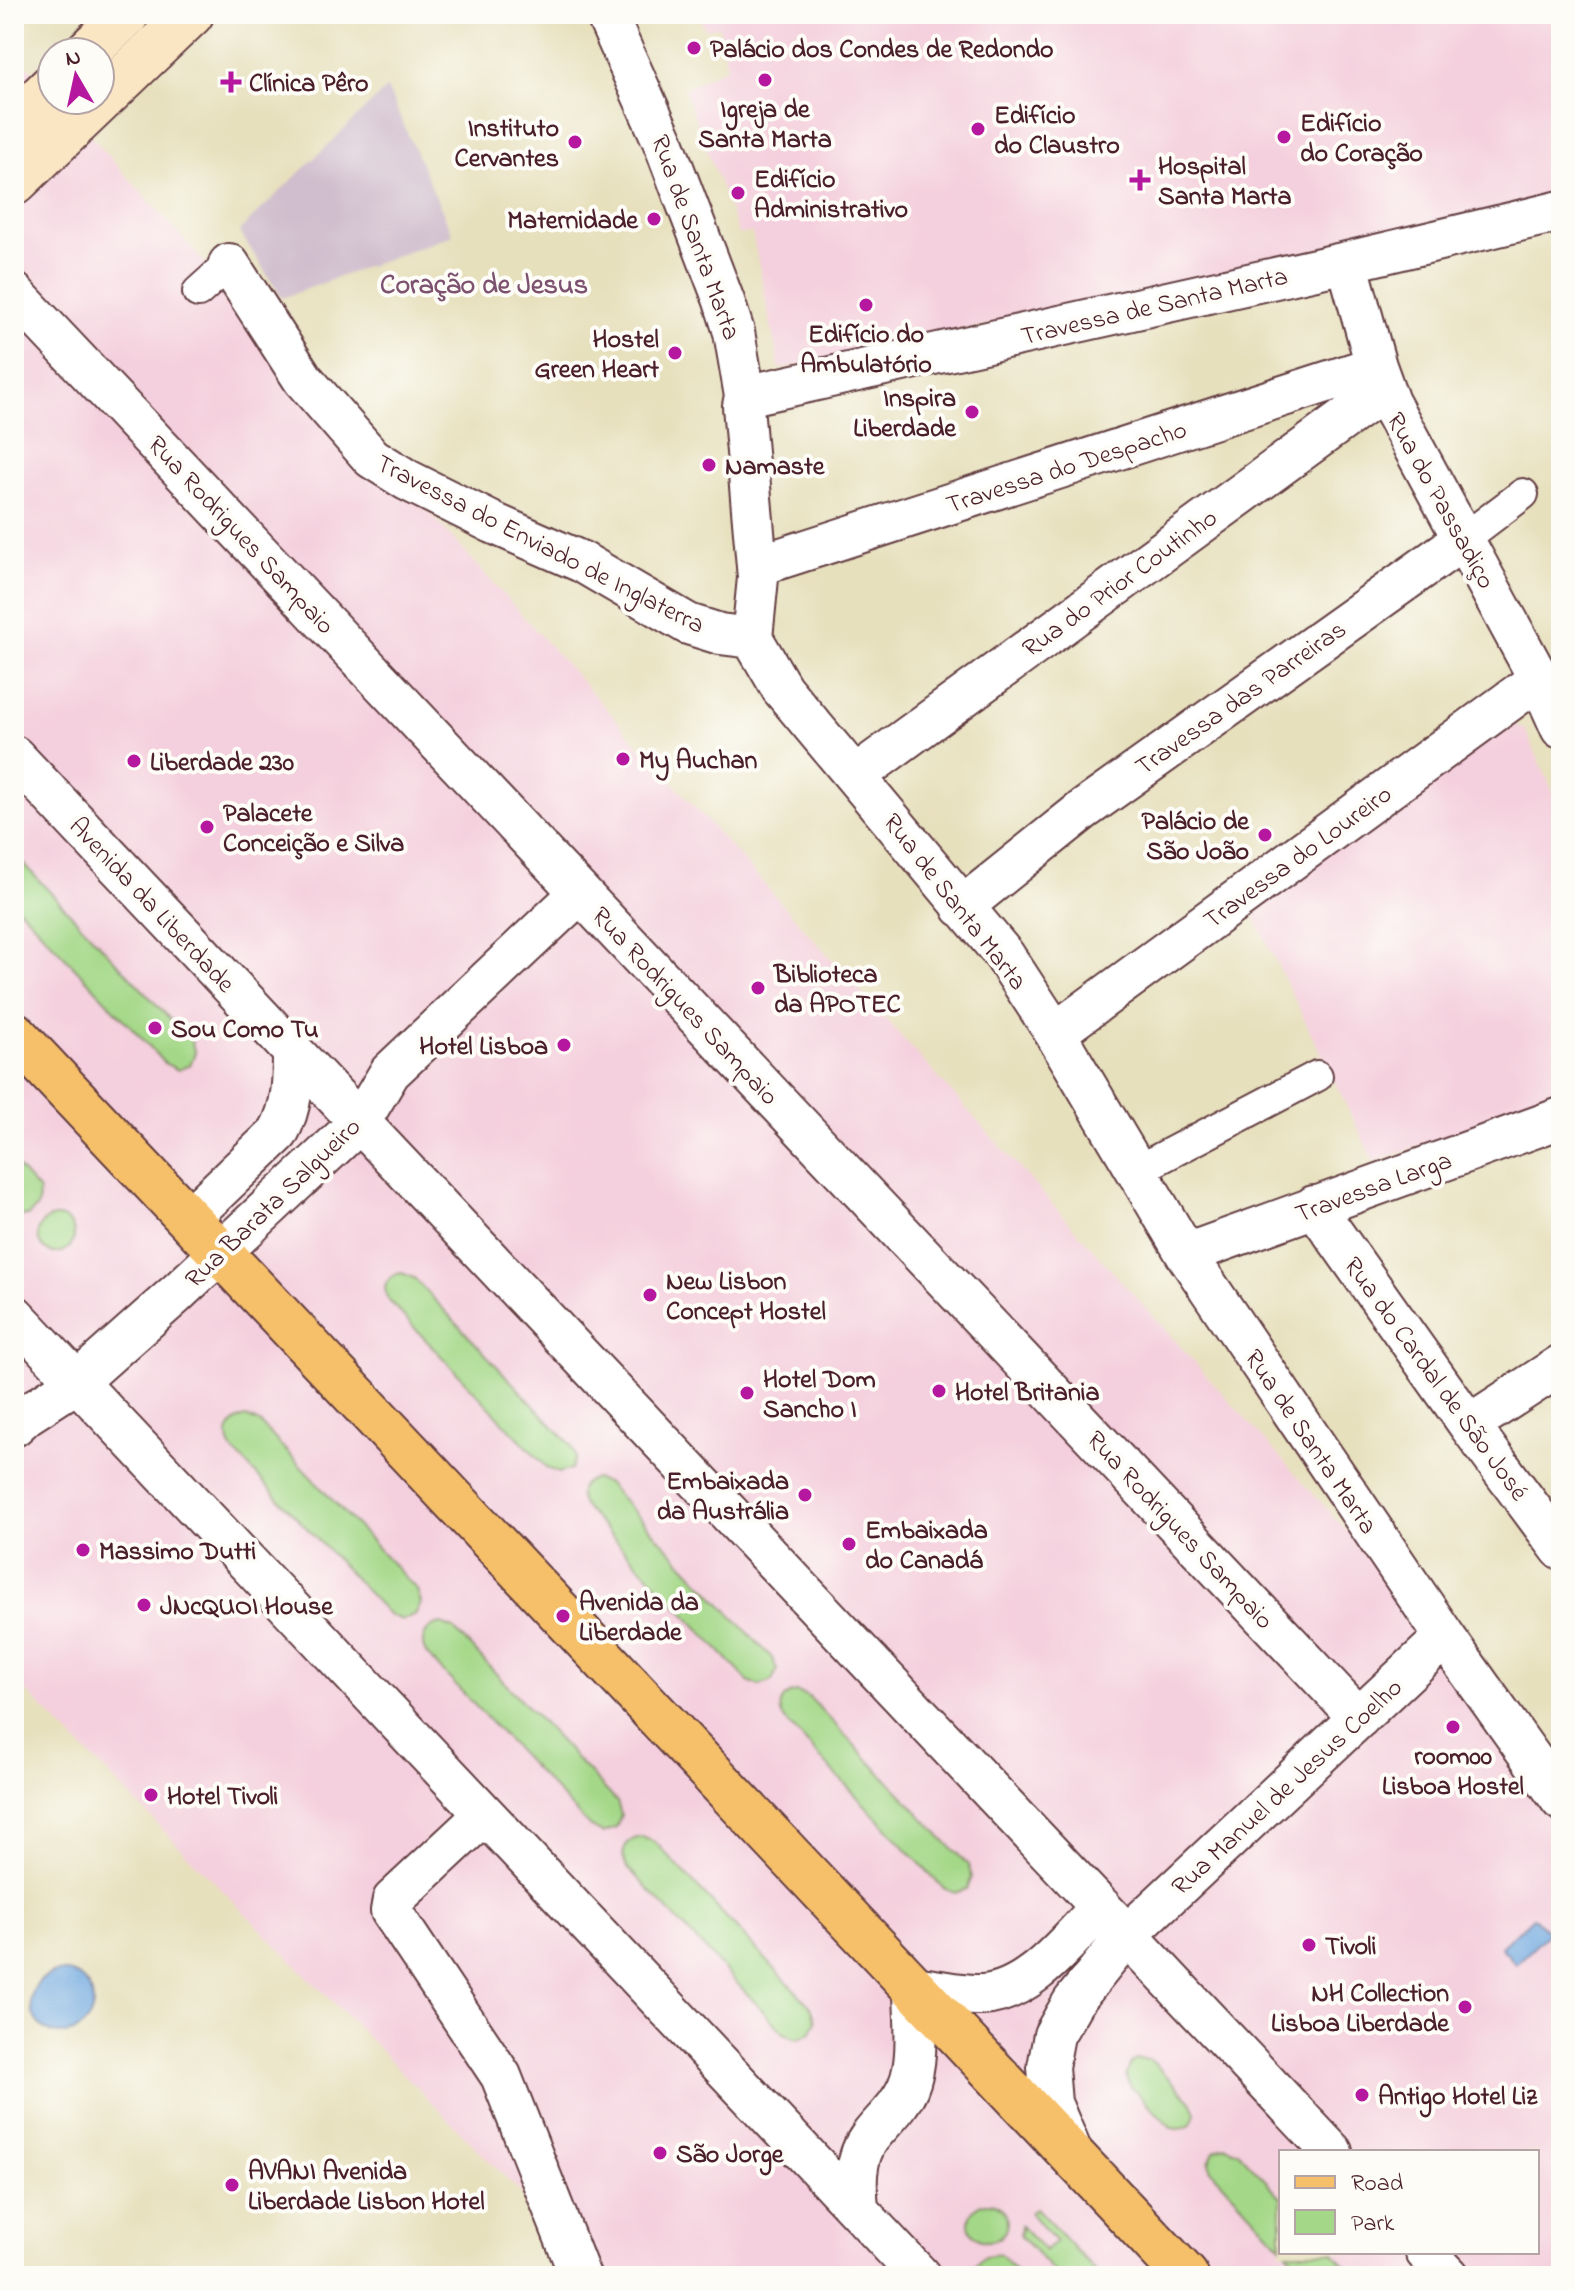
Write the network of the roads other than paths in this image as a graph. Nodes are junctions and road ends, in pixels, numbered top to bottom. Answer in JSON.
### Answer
{"nodes":[{"id":1,"x":127,"y":14,"type":"edge"},
{"id":2,"x":606,"y":14,"type":"edge"},
{"id":3,"x":180,"y":18,"type":"edge"},
{"id":4,"x":104,"y":36,"type":"edge"},
{"id":5,"x":36,"y":102,"type":"edge"},
{"id":6,"x":14,"y":123,"type":"edge"},
{"id":7,"x":14,"y":183,"type":"edge"},
{"id":8,"x":1561,"y":211,"type":"edge"},
{"id":9,"x":1347,"y":262,"type":"junction"},
{"id":10,"x":229,"y":264,"type":"joint"},
{"id":11,"x":198,"y":292,"type":"dead end"},
{"id":12,"x":14,"y":293,"type":"edge"},
{"id":13,"x":1380,"y":378,"type":"junction"},
{"id":14,"x":745,"y":396,"type":"junction"},
{"id":15,"x":1523,"y":494,"type":"dead end"},
{"id":16,"x":1465,"y":538,"type":"junction"},
{"id":17,"x":757,"y":566,"type":"junction"},
{"id":18,"x":752,"y":638,"type":"junction"},
{"id":19,"x":1539,"y":679,"type":"junction"},
{"id":20,"x":1561,"y":728,"type":"edge"},
{"id":21,"x":14,"y":756,"type":"edge"},
{"id":22,"x":856,"y":775,"type":"junction"},
{"id":23,"x":580,"y":893,"type":"junction"},
{"id":24,"x":962,"y":907,"type":"junction"},
{"id":25,"x":1055,"y":1033,"type":"junction"},
{"id":26,"x":14,"y":1034,"type":"edge"},
{"id":27,"x":293,"y":1051,"type":"junction"},
{"id":28,"x":1317,"y":1076,"type":"dead end"},
{"id":29,"x":1561,"y":1118,"type":"edge"},
{"id":30,"x":360,"y":1122,"type":"junction"},
{"id":31,"x":1136,"y":1171,"type":"junction"},
{"id":32,"x":1314,"y":1206,"type":"junction"},
{"id":33,"x":188,"y":1219,"type":"junction"},
{"id":34,"x":220,"y":1253,"type":"junction"},
{"id":35,"x":1186,"y":1254,"type":"junction"},
{"id":36,"x":14,"y":1315,"type":"edge"},
{"id":37,"x":1561,"y":1365,"type":"edge"},
{"id":38,"x":77,"y":1382,"type":"junction"},
{"id":39,"x":1469,"y":1425,"type":"junction"},
{"id":40,"x":14,"y":1426,"type":"edge"},
{"id":41,"x":1561,"y":1549,"type":"edge"},
{"id":42,"x":1445,"y":1637,"type":"junction"},
{"id":43,"x":1359,"y":1718,"type":"junction"},
{"id":44,"x":1561,"y":1800,"type":"edge"},
{"id":45,"x":484,"y":1815,"type":"junction"},
{"id":46,"x":1114,"y":1921,"type":"junction"},
{"id":47,"x":914,"y":1987,"type":"junction"},
{"id":48,"x":1330,"y":2150,"type":"edge"},
{"id":49,"x":1075,"y":2158,"type":"junction"},
{"id":50,"x":858,"y":2209,"type":"junction"},
{"id":51,"x":1428,"y":2254,"type":"edge"},
{"id":52,"x":567,"y":2272,"type":"edge"},
{"id":53,"x":920,"y":2276,"type":"edge"},
{"id":54,"x":1186,"y":2276,"type":"edge"},
{"id":55,"x":1449,"y":2276,"type":"edge"}],
"edges":[{"from":1,"to":4,"type":"main road"},
{"from":2,"to":14,"type":"street","name":"Rua de Santa Marta"},
{"from":3,"to":7,"type":"main road"},
{"from":5,"to":6,"type":"main road"},
{"from":8,"to":9,"type":"street","name":"Travessa de Santa Marta"},
{"from":9,"to":13,"type":"street","name":"Rua do Passadiço"},
{"from":9,"to":14,"type":"street","name":"Travessa de Santa Marta"},
{"from":10,"to":11,"type":"street","name":"Travessa do Enviado de Inglaterra"},
{"from":10,"to":18,"type":"street","name":"Travessa do Enviado de Inglaterra"},
{"from":12,"to":23,"type":"street","name":"Rua Rodrigues Sampaio"},
{"from":13,"to":16,"type":"street","name":"Rua do Passadiço"},
{"from":13,"to":17,"type":"street","name":"Travessa do Despacho"},
{"from":13,"to":22,"type":"street","name":"Rua do Prior Coutinho"},
{"from":14,"to":17,"type":"street","name":"Rua de Santa Marta"},
{"from":15,"to":16,"type":"street","name":"Travessa das Parreiras"},
{"from":16,"to":19,"type":"street","name":"Rua do Passadiço"},
{"from":16,"to":24,"type":"street","name":"Travessa das Parreiras"},
{"from":17,"to":18,"type":"street","name":"Rua de Santa Marta"},
{"from":18,"to":22,"type":"street","name":"Rua de Santa Marta"},
{"from":19,"to":20,"type":"street","name":"Rua do Passadiço"},
{"from":19,"to":25,"type":"street","name":"Travessa do Loureiro"},
{"from":21,"to":27,"type":"street","name":"Avenida da Liberdade"},
{"from":22,"to":24,"type":"street","name":"Rua de Santa Marta"},
{"from":23,"to":30,"type":"street","name":"Rua Barata Salgueiro"},
{"from":23,"to":43,"type":"street","name":"Rua Rodrigues Sampaio"},
{"from":24,"to":25,"type":"street","name":"Rua de Santa Marta"},
{"from":25,"to":31,"type":"street","name":"Rua de Santa Marta"},
{"from":26,"to":33,"type":"main road"},
{"from":27,"to":30,"type":"street","name":"Avenida da Liberdade"},
{"from":27,"to":33,"type":"street"},
{"from":28,"to":31,"type":"street"},
{"from":29,"to":32,"type":"street","name":"Travessa Larga"},
{"from":30,"to":34,"type":"street","name":"Rua Barata Salgueiro"},
{"from":30,"to":46,"type":"street","name":"Avenida da Liberdade"},
{"from":31,"to":35,"type":"street","name":"Rua de Santa Marta"},
{"from":32,"to":35,"type":"street","name":"Travessa Larga"},
{"from":32,"to":39,"type":"street","name":"Rua do Cardal de São José"},
{"from":33,"to":34,"type":"main road"},
{"from":34,"to":38,"type":"street","name":"Rua Barata Salgueiro"},
{"from":34,"to":47,"type":"main road"},
{"from":35,"to":42,"type":"street","name":"Rua de Santa Marta"},
{"from":36,"to":38,"type":"street"},
{"from":37,"to":39,"type":"street"},
{"from":38,"to":40,"type":"street","name":"Rua Barata Salgueiro"},
{"from":38,"to":45,"type":"street"},
{"from":39,"to":41,"type":"street","name":"Rua do Cardal de São José"},
{"from":42,"to":43,"type":"street","name":"Rua Manuel de Jesus Coelho"},
{"from":42,"to":44,"type":"street","name":"Rua de Santa Marta"},
{"from":43,"to":46,"type":"street","name":"Rua Manuel de Jesus Coelho"},
{"from":45,"to":50,"type":"street"},
{"from":45,"to":52,"type":"street"},
{"from":46,"to":47,"type":"street"},
{"from":46,"to":48,"type":"street","name":"Avenida da Liberdade"},
{"from":46,"to":49,"type":"street"},
{"from":47,"to":49,"type":"main road"},
{"from":47,"to":50,"type":"street"},
{"from":49,"to":54,"type":"main road"},
{"from":50,"to":53,"type":"street"},
{"from":51,"to":55,"type":"street"}]}
